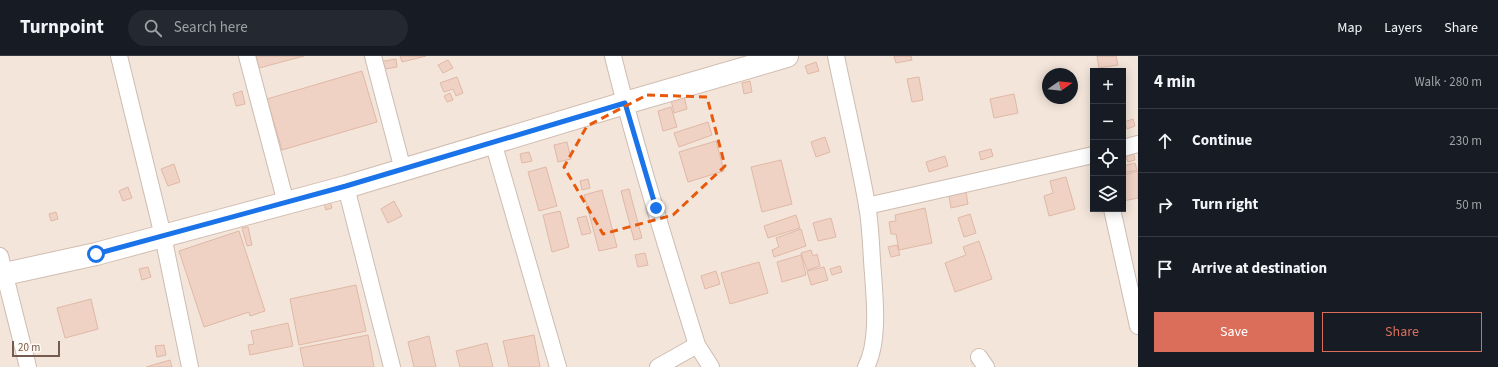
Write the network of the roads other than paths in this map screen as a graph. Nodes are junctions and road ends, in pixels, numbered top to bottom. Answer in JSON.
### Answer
{"nodes":[{"id":1,"x":119,"y":56,"type":"edge"},
{"id":2,"x":247,"y":56,"type":"edge"},
{"id":3,"x":373,"y":56,"type":"edge"},
{"id":4,"x":613,"y":56,"type":"edge"},
{"id":5,"x":787,"y":56,"type":"edge"},
{"id":6,"x":836,"y":56,"type":"edge"},
{"id":7,"x":625,"y":103,"type":"junction"},
{"id":8,"x":493,"y":142,"type":"junction"},
{"id":9,"x":1138,"y":144,"type":"edge"},
{"id":10,"x":1126,"y":147,"type":"edge"},
{"id":11,"x":1090,"y":156,"type":"edge"},
{"id":12,"x":403,"y":170,"type":"junction"},
{"id":13,"x":346,"y":186,"type":"junction"},
{"id":14,"x":286,"y":203,"type":"junction"},
{"id":15,"x":867,"y":206,"type":"junction"},
{"id":16,"x":1113,"y":212,"type":"edge"},
{"id":17,"x":163,"y":236,"type":"junction"},
{"id":18,"x":2,"y":269,"type":"edge"},
{"id":19,"x":1138,"y":326,"type":"edge"},
{"id":20,"x":697,"y":345,"type":"junction"},
{"id":21,"x":28,"y":367,"type":"edge"},
{"id":22,"x":190,"y":367,"type":"edge"},
{"id":23,"x":392,"y":367,"type":"edge"},
{"id":24,"x":558,"y":367,"type":"edge"},
{"id":25,"x":658,"y":367,"type":"edge"},
{"id":26,"x":711,"y":367,"type":"edge"},
{"id":27,"x":866,"y":367,"type":"edge"}],
"edges":[{"from":1,"to":17,"type":"street"},
{"from":2,"to":14,"type":"street"},
{"from":3,"to":12,"type":"street"},
{"from":4,"to":7,"type":"street"},
{"from":5,"to":7,"type":"street"},
{"from":6,"to":15,"type":"street"},
{"from":7,"to":8,"type":"street"},
{"from":7,"to":20,"type":"street"},
{"from":8,"to":12,"type":"street"},
{"from":8,"to":24,"type":"street"},
{"from":9,"to":10,"type":"street"},
{"from":11,"to":15,"type":"street"},
{"from":12,"to":13,"type":"street"},
{"from":13,"to":14,"type":"street"},
{"from":13,"to":23,"type":"street"},
{"from":14,"to":17,"type":"street"},
{"from":15,"to":27,"type":"street"},
{"from":16,"to":19,"type":"street"},
{"from":17,"to":18,"type":"street"},
{"from":17,"to":22,"type":"street"},
{"from":18,"to":21,"type":"street"},
{"from":20,"to":25,"type":"street"},
{"from":20,"to":26,"type":"street"}]}
